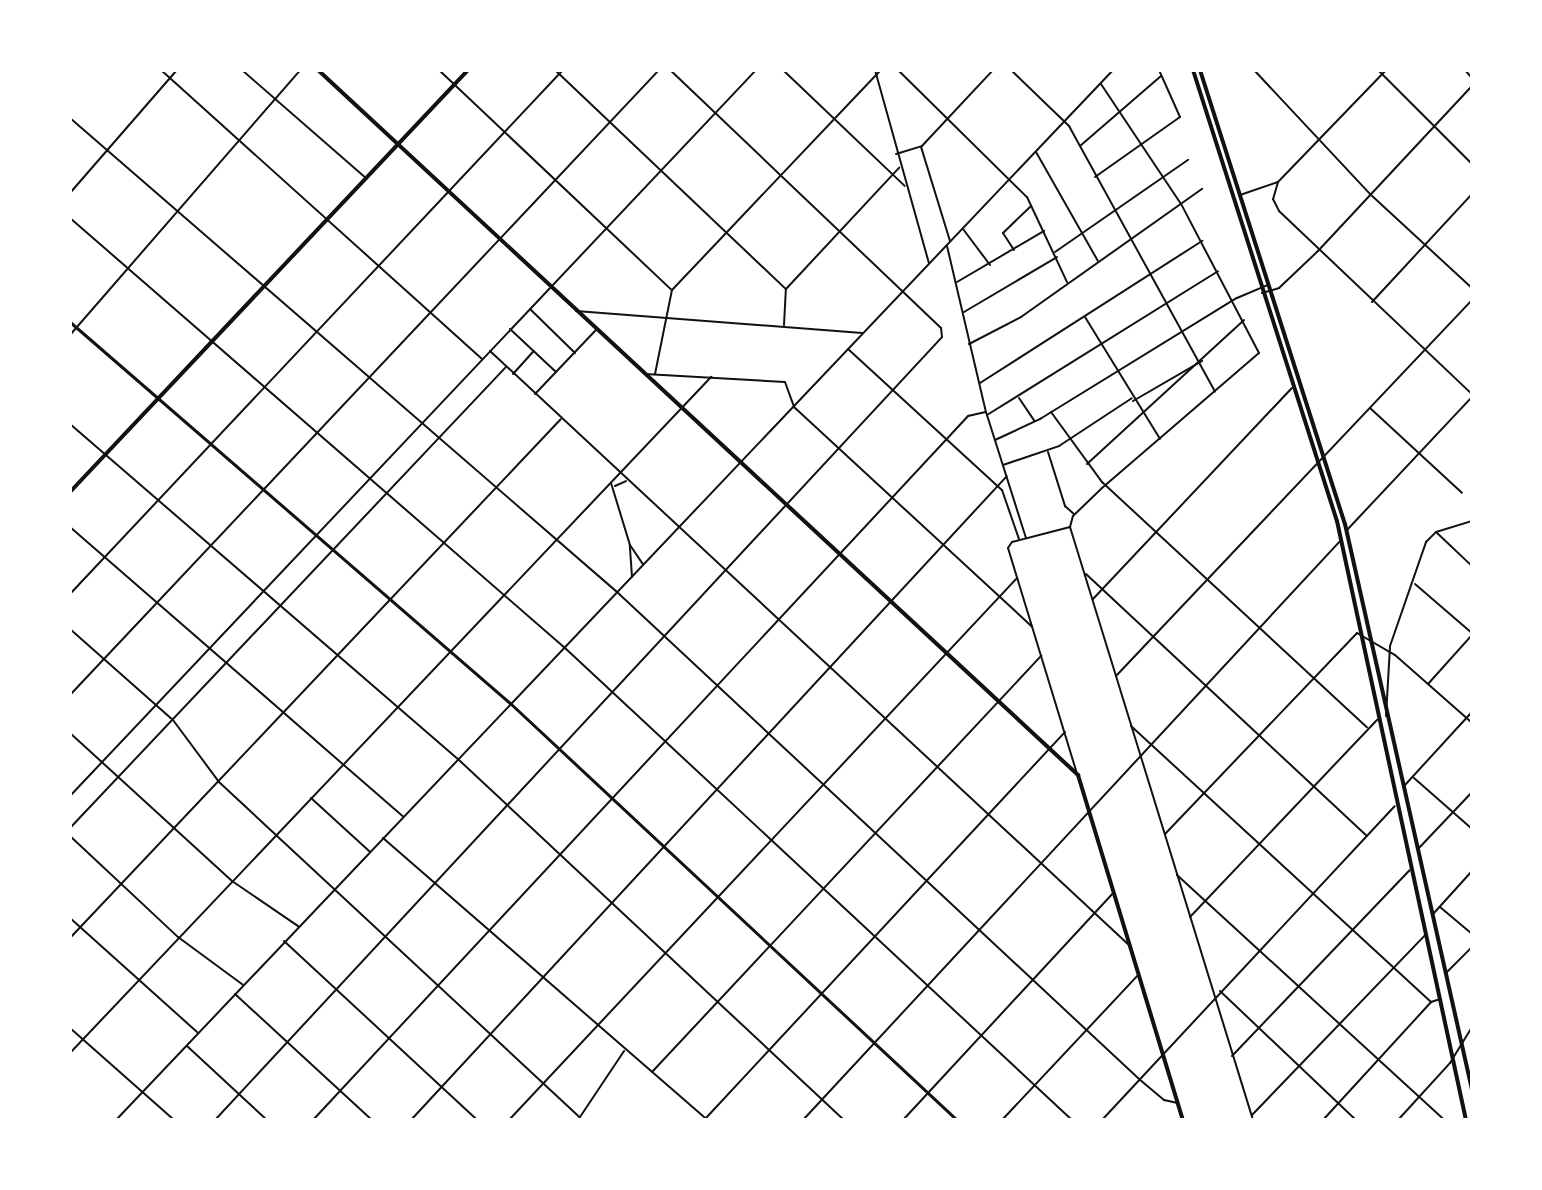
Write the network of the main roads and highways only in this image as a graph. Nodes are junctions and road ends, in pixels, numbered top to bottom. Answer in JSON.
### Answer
{"nodes":[{"id":1,"x":318,"y":70,"type":"edge"},
{"id":2,"x":468,"y":70,"type":"edge"},
{"id":3,"x":1193,"y":70,"type":"edge"},
{"id":4,"x":1200,"y":70,"type":"edge"},
{"id":5,"x":400,"y":142,"type":"junction"},
{"id":6,"x":70,"y":492,"type":"edge"},
{"id":7,"x":1472,"y":1090,"type":"edge"},
{"id":8,"x":1183,"y":1119,"type":"edge"},
{"id":9,"x":1466,"y":1119,"type":"edge"}],
"edges":[{"from":1,"to":5,"type":"main road"},
{"from":2,"to":5,"type":"main road"},
{"from":3,"to":9,"type":"main road"},
{"from":4,"to":7,"type":"main road"},
{"from":5,"to":6,"type":"main road"},
{"from":5,"to":8,"type":"main road"}]}
